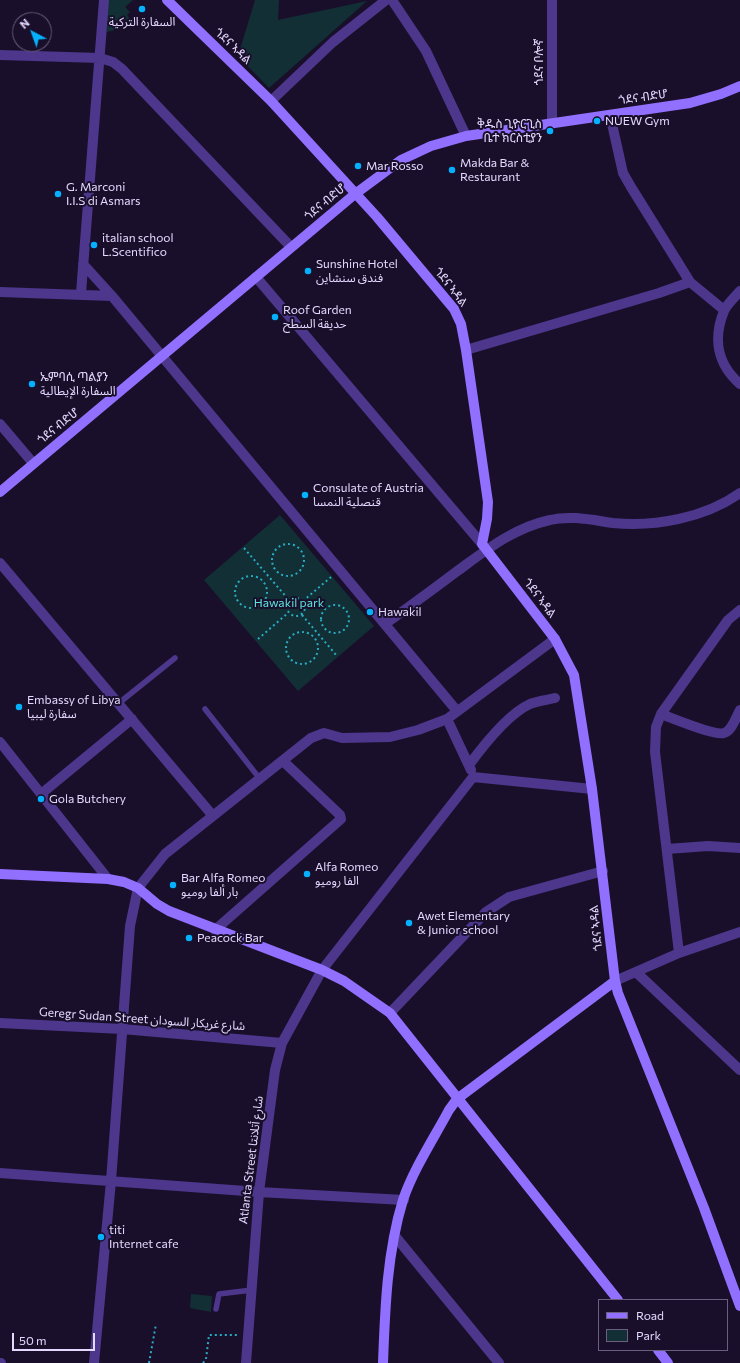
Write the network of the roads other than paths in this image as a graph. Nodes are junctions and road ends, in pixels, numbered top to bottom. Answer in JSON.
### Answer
{"nodes":[{"id":1,"x":104,"y":0,"type":"edge"},
{"id":2,"x":167,"y":0,"type":"edge"},
{"id":3,"x":386,"y":0,"type":"edge"},
{"id":4,"x":392,"y":0,"type":"edge"},
{"id":5,"x":552,"y":0,"type":"edge"},
{"id":6,"x":0,"y":55,"type":"edge"},
{"id":7,"x":100,"y":58,"type":"junction"},
{"id":8,"x":740,"y":86,"type":"edge"},
{"id":9,"x":271,"y":101,"type":"junction"},
{"id":10,"x":610,"y":115,"type":"junction"},
{"id":11,"x":552,"y":124,"type":"junction"},
{"id":12,"x":466,"y":136,"type":"junction"},
{"id":13,"x":355,"y":194,"type":"junction"},
{"id":14,"x":291,"y":247,"type":"junction"},
{"id":15,"x":83,"y":264,"type":"junction"},
{"id":16,"x":256,"y":277,"type":"junction"},
{"id":17,"x":690,"y":282,"type":"junction"},
{"id":18,"x":740,"y":291,"type":"edge"},
{"id":19,"x":0,"y":292,"type":"edge"},
{"id":20,"x":81,"y":293,"type":"junction"},
{"id":21,"x":112,"y":296,"type":"junction"},
{"id":22,"x":724,"y":310,"type":"junction"},
{"id":23,"x":466,"y":350,"type":"junction"},
{"id":24,"x":162,"y":357,"type":"junction"},
{"id":25,"x":740,"y":384,"type":"edge"},
{"id":26,"x":0,"y":424,"type":"edge"},
{"id":27,"x":34,"y":463,"type":"junction"},
{"id":28,"x":0,"y":492,"type":"edge"},
{"id":29,"x":740,"y":493,"type":"edge"},
{"id":30,"x":484,"y":546,"type":"junction"},
{"id":31,"x":0,"y":563,"type":"edge"},
{"id":32,"x":740,"y":610,"type":"edge"},
{"id":33,"x":385,"y":624,"type":"junction"},
{"id":34,"x":555,"y":639,"type":"junction"},
{"id":35,"x":175,"y":658,"type":"dead end"},
{"id":36,"x":555,"y":698,"type":"dead end"},
{"id":37,"x":119,"y":704,"type":"junction"},
{"id":38,"x":204,"y":709,"type":"dead end"},
{"id":39,"x":740,"y":710,"type":"edge"},
{"id":40,"x":457,"y":711,"type":"junction"},
{"id":41,"x":661,"y":714,"type":"junction"},
{"id":42,"x":132,"y":719,"type":"junction"},
{"id":43,"x":447,"y":719,"type":"junction"},
{"id":44,"x":0,"y":742,"type":"edge"},
{"id":45,"x":283,"y":761,"type":"junction"},
{"id":46,"x":469,"y":765,"type":"junction"},
{"id":47,"x":474,"y":777,"type":"junction"},
{"id":48,"x":260,"y":779,"type":"junction"},
{"id":49,"x":592,"y":789,"type":"junction"},
{"id":50,"x":41,"y":794,"type":"junction"},
{"id":51,"x":213,"y":816,"type":"junction"},
{"id":52,"x":740,"y":848,"type":"edge"},
{"id":53,"x":667,"y":849,"type":"junction"},
{"id":54,"x":603,"y":871,"type":"junction"},
{"id":55,"x":0,"y":874,"type":"edge"},
{"id":56,"x":108,"y":879,"type":"junction"},
{"id":57,"x":138,"y":888,"type":"junction"},
{"id":58,"x":215,"y":930,"type":"junction"},
{"id":59,"x":740,"y":932,"type":"edge"},
{"id":60,"x":679,"y":953,"type":"junction"},
{"id":61,"x":322,"y":970,"type":"junction"},
{"id":62,"x":637,"y":973,"type":"junction"},
{"id":63,"x":615,"y":981,"type":"junction"},
{"id":64,"x":390,"y":1013,"type":"junction"},
{"id":65,"x":0,"y":1023,"type":"edge"},
{"id":66,"x":122,"y":1029,"type":"junction"},
{"id":67,"x":282,"y":1043,"type":"junction"},
{"id":68,"x":740,"y":1070,"type":"edge"},
{"id":69,"x":457,"y":1099,"type":"junction"},
{"id":70,"x":0,"y":1172,"type":"edge"},
{"id":71,"x":111,"y":1181,"type":"junction"},
{"id":72,"x":259,"y":1192,"type":"junction"},
{"id":73,"x":404,"y":1200,"type":"junction"},
{"id":74,"x":396,"y":1236,"type":"junction"},
{"id":75,"x":252,"y":1290,"type":"junction"},
{"id":76,"x":617,"y":1299,"type":"edge"},
{"id":77,"x":740,"y":1306,"type":"edge"},
{"id":78,"x":216,"y":1309,"type":"dead end"},
{"id":79,"x":659,"y":1351,"type":"edge"},
{"id":80,"x":94,"y":1363,"type":"edge"},
{"id":81,"x":246,"y":1363,"type":"edge"},
{"id":82,"x":383,"y":1363,"type":"edge"},
{"id":83,"x":499,"y":1363,"type":"edge"},
{"id":84,"x":668,"y":1363,"type":"edge"}],
"edges":[{"from":1,"to":7,"type":"street"},
{"from":2,"to":9,"type":"street","name":"ጎደና ኣዳል"},
{"from":3,"to":9,"type":"street"},
{"from":4,"to":12,"type":"street"},
{"from":5,"to":11,"type":"street","name":"ጎደና ቦሎኛ"},
{"from":6,"to":7,"type":"street"},
{"from":7,"to":14,"type":"street"},
{"from":7,"to":15,"type":"street"},
{"from":8,"to":10,"type":"street","name":"ጎደና ብድሆ"},
{"from":9,"to":13,"type":"street","name":"ጎደና ኣዳል"},
{"from":10,"to":11,"type":"street","name":"ጎደና ብድሆ"},
{"from":10,"to":17,"type":"street"},
{"from":11,"to":12,"type":"street","name":"ጎደና ብድሆ"},
{"from":12,"to":13,"type":"street","name":"ጎደና ብድሆ"},
{"from":13,"to":14,"type":"street","name":"ጎደና ብድሆ"},
{"from":13,"to":23,"type":"street","name":"ጎደና ኣዳል"},
{"from":14,"to":16,"type":"street","name":"ጎደና ብድሆ"},
{"from":15,"to":20,"type":"street"},
{"from":15,"to":21,"type":"street"},
{"from":16,"to":24,"type":"street","name":"ጎደና ብድሆ"},
{"from":16,"to":30,"type":"street"},
{"from":17,"to":22,"type":"street"},
{"from":17,"to":23,"type":"street"},
{"from":18,"to":22,"type":"street"},
{"from":19,"to":20,"type":"street"},
{"from":20,"to":21,"type":"street"},
{"from":21,"to":24,"type":"street"},
{"from":22,"to":25,"type":"street"},
{"from":23,"to":30,"type":"street","name":"ጎደና ኣዳል"},
{"from":24,"to":27,"type":"street","name":"ጎደና ብድሆ"},
{"from":24,"to":33,"type":"street"},
{"from":26,"to":27,"type":"street"},
{"from":27,"to":28,"type":"street","name":"ጎደና ብድሆ"},
{"from":29,"to":30,"type":"street"},
{"from":30,"to":33,"type":"street"},
{"from":30,"to":34,"type":"street","name":"ጎደና ኣዳል"},
{"from":31,"to":37,"type":"street"},
{"from":32,"to":41,"type":"street"},
{"from":33,"to":40,"type":"street"},
{"from":34,"to":40,"type":"street"},
{"from":34,"to":49,"type":"street","name":"ጎደና ኣዳል"},
{"from":35,"to":37,"type":"lane"},
{"from":36,"to":46,"type":"street"},
{"from":37,"to":42,"type":"street"},
{"from":38,"to":48,"type":"lane"},
{"from":39,"to":41,"type":"street"},
{"from":40,"to":43,"type":"street"},
{"from":41,"to":53,"type":"street"},
{"from":42,"to":50,"type":"street"},
{"from":42,"to":51,"type":"street"},
{"from":43,"to":45,"type":"street"},
{"from":43,"to":46,"type":"street"},
{"from":44,"to":50,"type":"street"},
{"from":45,"to":48,"type":"street"},
{"from":45,"to":58,"type":"street"},
{"from":46,"to":47,"type":"street"},
{"from":47,"to":49,"type":"street"},
{"from":47,"to":61,"type":"street","name":"Atlanta Street شارع أتلانتا"},
{"from":48,"to":51,"type":"street"},
{"from":49,"to":54,"type":"street","name":"ጎደና ኣዳል"},
{"from":50,"to":56,"type":"street"},
{"from":51,"to":57,"type":"street"},
{"from":52,"to":53,"type":"street"},
{"from":53,"to":60,"type":"street"},
{"from":54,"to":63,"type":"street","name":"ጎደና ኣዳል"},
{"from":54,"to":64,"type":"street"},
{"from":55,"to":56,"type":"street"},
{"from":56,"to":57,"type":"street"},
{"from":57,"to":58,"type":"street"},
{"from":57,"to":66,"type":"street"},
{"from":58,"to":61,"type":"street"},
{"from":59,"to":60,"type":"street"},
{"from":60,"to":62,"type":"street"},
{"from":61,"to":64,"type":"street"},
{"from":61,"to":67,"type":"street","name":"Atlanta Street شارع أتلانتا"},
{"from":62,"to":63,"type":"street"},
{"from":62,"to":68,"type":"street"},
{"from":63,"to":69,"type":"street"},
{"from":63,"to":77,"type":"street","name":"ጎደና ኣዳል"},
{"from":64,"to":69,"type":"street"},
{"from":65,"to":66,"type":"street","name":"Geregr Sudan Street شارع غريكار السودان"},
{"from":66,"to":67,"type":"street","name":"Geregr Sudan Street شارع غريكار السودان"},
{"from":66,"to":71,"type":"street"},
{"from":67,"to":72,"type":"street","name":"Atlanta Street شارع أتلانتا"},
{"from":69,"to":73,"type":"street"},
{"from":69,"to":76,"type":"street"},
{"from":70,"to":71,"type":"street"},
{"from":71,"to":72,"type":"street"},
{"from":71,"to":80,"type":"street"},
{"from":72,"to":73,"type":"street"},
{"from":72,"to":75,"type":"street","name":"Atlanta Street شارع أتلانتا"},
{"from":73,"to":74,"type":"street"},
{"from":74,"to":82,"type":"street"},
{"from":74,"to":83,"type":"street"},
{"from":75,"to":78,"type":"lane"},
{"from":75,"to":81,"type":"street","name":"Atlanta Street شارع أتلانتا"},
{"from":79,"to":84,"type":"street"}]}
